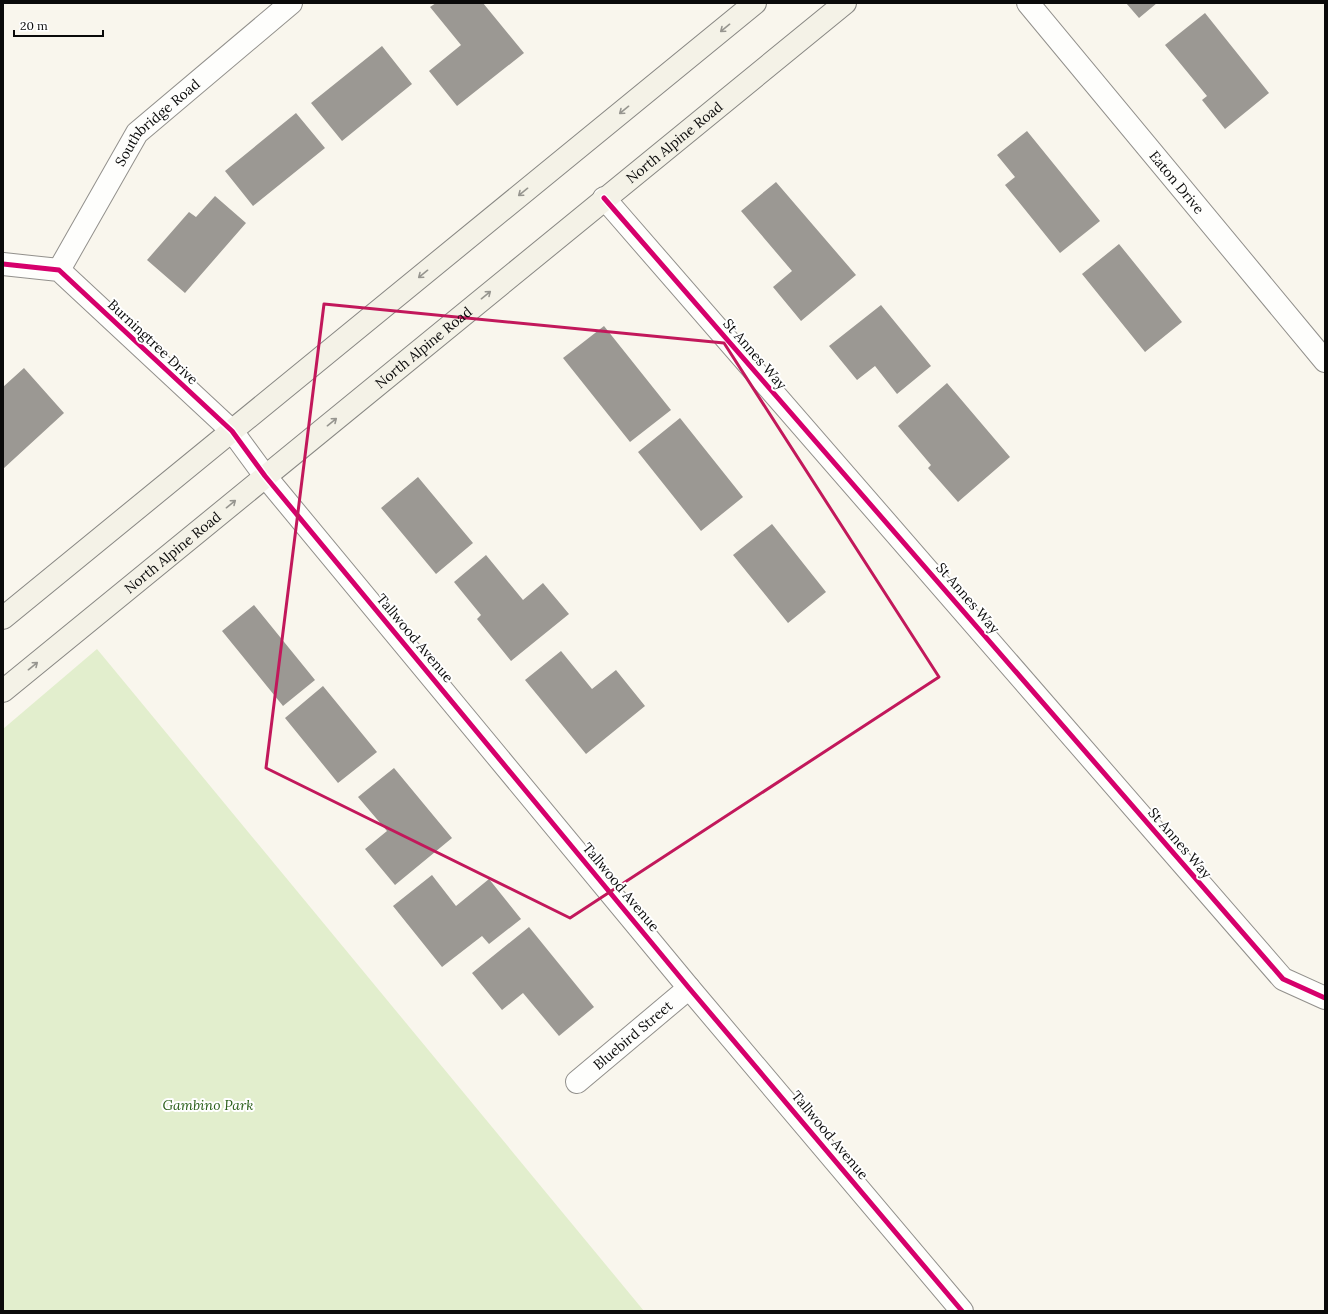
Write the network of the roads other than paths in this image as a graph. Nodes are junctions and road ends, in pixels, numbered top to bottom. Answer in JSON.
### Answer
{"nodes":[{"id":1,"x":291,"y":3,"type":"edge"},
{"id":2,"x":755,"y":3,"type":"edge"},
{"id":3,"x":845,"y":3,"type":"edge"},
{"id":4,"x":1028,"y":3,"type":"edge"},
{"id":5,"x":604,"y":198,"type":"junction"},
{"id":6,"x":3,"y":264,"type":"edge"},
{"id":7,"x":59,"y":270,"type":"junction"},
{"id":8,"x":1325,"y":361,"type":"edge"},
{"id":9,"x":232,"y":431,"type":"junction"},
{"id":10,"x":265,"y":476,"type":"junction"},
{"id":11,"x":3,"y":618,"type":"edge"},
{"id":12,"x":3,"y":691,"type":"edge"},
{"id":13,"x":689,"y":988,"type":"junction"},
{"id":14,"x":1325,"y":998,"type":"edge"},
{"id":15,"x":577,"y":1082,"type":"dead end"},
{"id":16,"x":962,"y":1311,"type":"edge"}],
"edges":[{"from":1,"to":7,"type":"street","name":"Southbridge Road"},
{"from":2,"to":9,"type":"main road","one_way":true},
{"from":3,"to":5,"type":"main road","name":"North Alpine Road"},
{"from":4,"to":8,"type":"street","name":"Eaton Drive"},
{"from":10,"to":5,"type":"main road","name":"North Alpine Road","one_way":true},
{"from":5,"to":14,"type":"street","name":"St Annes Way"},
{"from":6,"to":7,"type":"street"},
{"from":7,"to":9,"type":"street","name":"Burningtree Drive"},
{"from":9,"to":10,"type":"street","name":"Burningtree Drive"},
{"from":9,"to":11,"type":"main road"},
{"from":12,"to":10,"type":"main road","name":"North Alpine Road","one_way":true},
{"from":10,"to":13,"type":"street","name":"Tallwood Avenue"},
{"from":13,"to":15,"type":"street","name":"Bluebird Street"},
{"from":13,"to":16,"type":"street","name":"Tallwood Avenue"}]}
